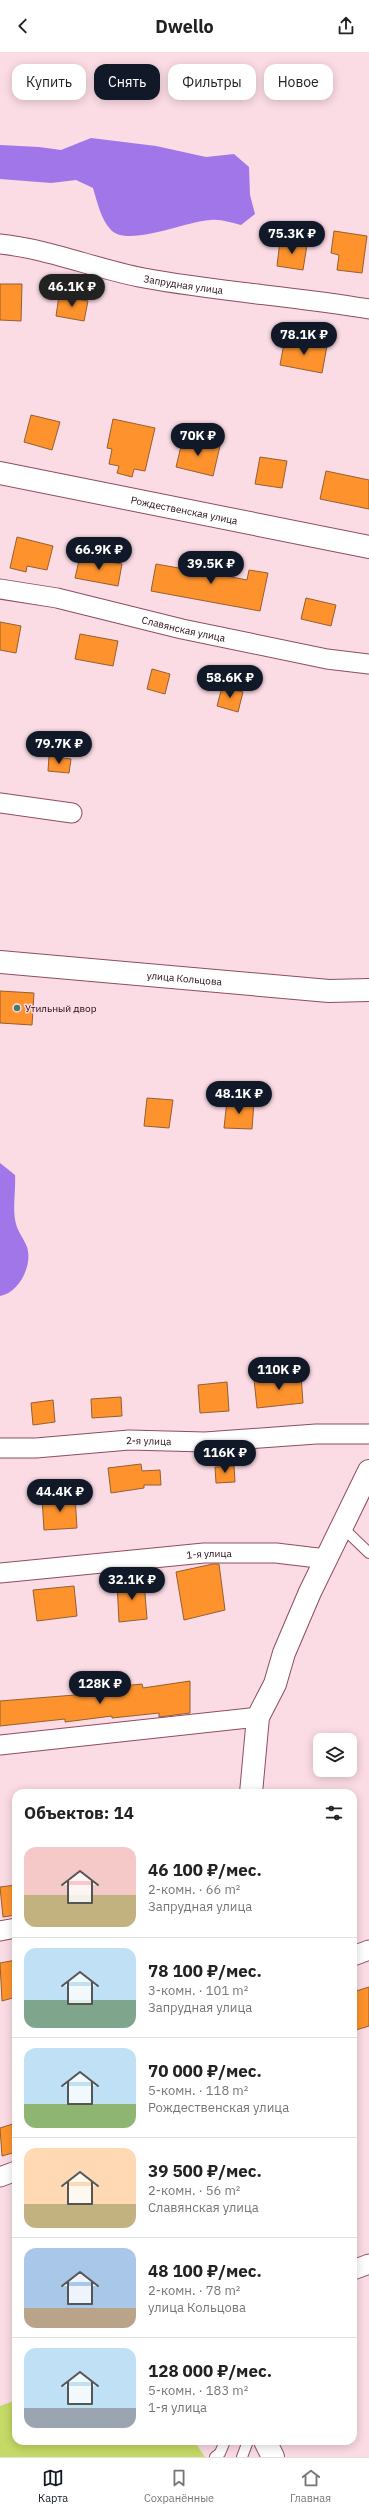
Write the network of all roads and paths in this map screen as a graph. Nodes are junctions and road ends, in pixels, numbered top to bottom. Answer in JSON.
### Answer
{"nodes":[{"id":1,"x":0,"y":244,"type":"edge"},
{"id":2,"x":369,"y":309,"type":"edge"},
{"id":3,"x":0,"y":473,"type":"edge"},
{"id":4,"x":369,"y":547,"type":"edge"},
{"id":5,"x":0,"y":589,"type":"edge"},
{"id":6,"x":369,"y":664,"type":"edge"},
{"id":7,"x":0,"y":803,"type":"edge"},
{"id":8,"x":72,"y":813,"type":"dead end"},
{"id":9,"x":0,"y":962,"type":"edge"},
{"id":10,"x":369,"y":990,"type":"edge"},
{"id":11,"x":369,"y":1434,"type":"edge"},
{"id":12,"x":0,"y":1448,"type":"edge"},
{"id":13,"x":369,"y":1471,"type":"edge"},
{"id":14,"x":342,"y":1527,"type":"junction"},
{"id":15,"x":369,"y":1553,"type":"edge"},
{"id":16,"x":326,"y":1559,"type":"junction"},
{"id":17,"x":0,"y":1573,"type":"edge"},
{"id":18,"x":258,"y":1717,"type":"junction"},
{"id":19,"x":0,"y":1745,"type":"edge"},
{"id":20,"x":252,"y":1789,"type":"edge"},
{"id":21,"x":12,"y":1929,"type":"edge"},
{"id":22,"x":0,"y":1931,"type":"edge"},
{"id":23,"x":369,"y":1950,"type":"edge"},
{"id":24,"x":357,"y":1954,"type":"edge"},
{"id":25,"x":12,"y":2173,"type":"edge"},
{"id":26,"x":0,"y":2177,"type":"edge"},
{"id":27,"x":369,"y":2264,"type":"edge"},
{"id":28,"x":357,"y":2268,"type":"edge"},
{"id":29,"x":223,"y":2445,"type":"edge"},
{"id":30,"x":246,"y":2445,"type":"edge"},
{"id":31,"x":267,"y":2445,"type":"edge"},
{"id":32,"x":215,"y":2457,"type":"edge"},
{"id":33,"x":242,"y":2457,"type":"edge"},
{"id":34,"x":273,"y":2457,"type":"edge"}],
"edges":[{"from":1,"to":2,"type":"street","name":"Запрудная улица"},
{"from":3,"to":4,"type":"street","name":"Рождественская улица"},
{"from":5,"to":6,"type":"street","name":"Славянская улица"},
{"from":7,"to":8,"type":"street"},
{"from":9,"to":10,"type":"street","name":"улица Кольцова"},
{"from":11,"to":12,"type":"street","name":"2-я улица"},
{"from":13,"to":14,"type":"street"},
{"from":14,"to":15,"type":"lane"},
{"from":14,"to":16,"type":"street"},
{"from":16,"to":17,"type":"street","name":"1-я улица"},
{"from":16,"to":18,"type":"street"},
{"from":18,"to":19,"type":"street"},
{"from":18,"to":20,"type":"street"},
{"from":21,"to":22,"type":"street"},
{"from":23,"to":24,"type":"street"},
{"from":25,"to":26,"type":"street"},
{"from":27,"to":28,"type":"street"},
{"from":29,"to":32,"type":"lane"},
{"from":30,"to":33,"type":"lane"},
{"from":31,"to":34,"type":"street"}]}
